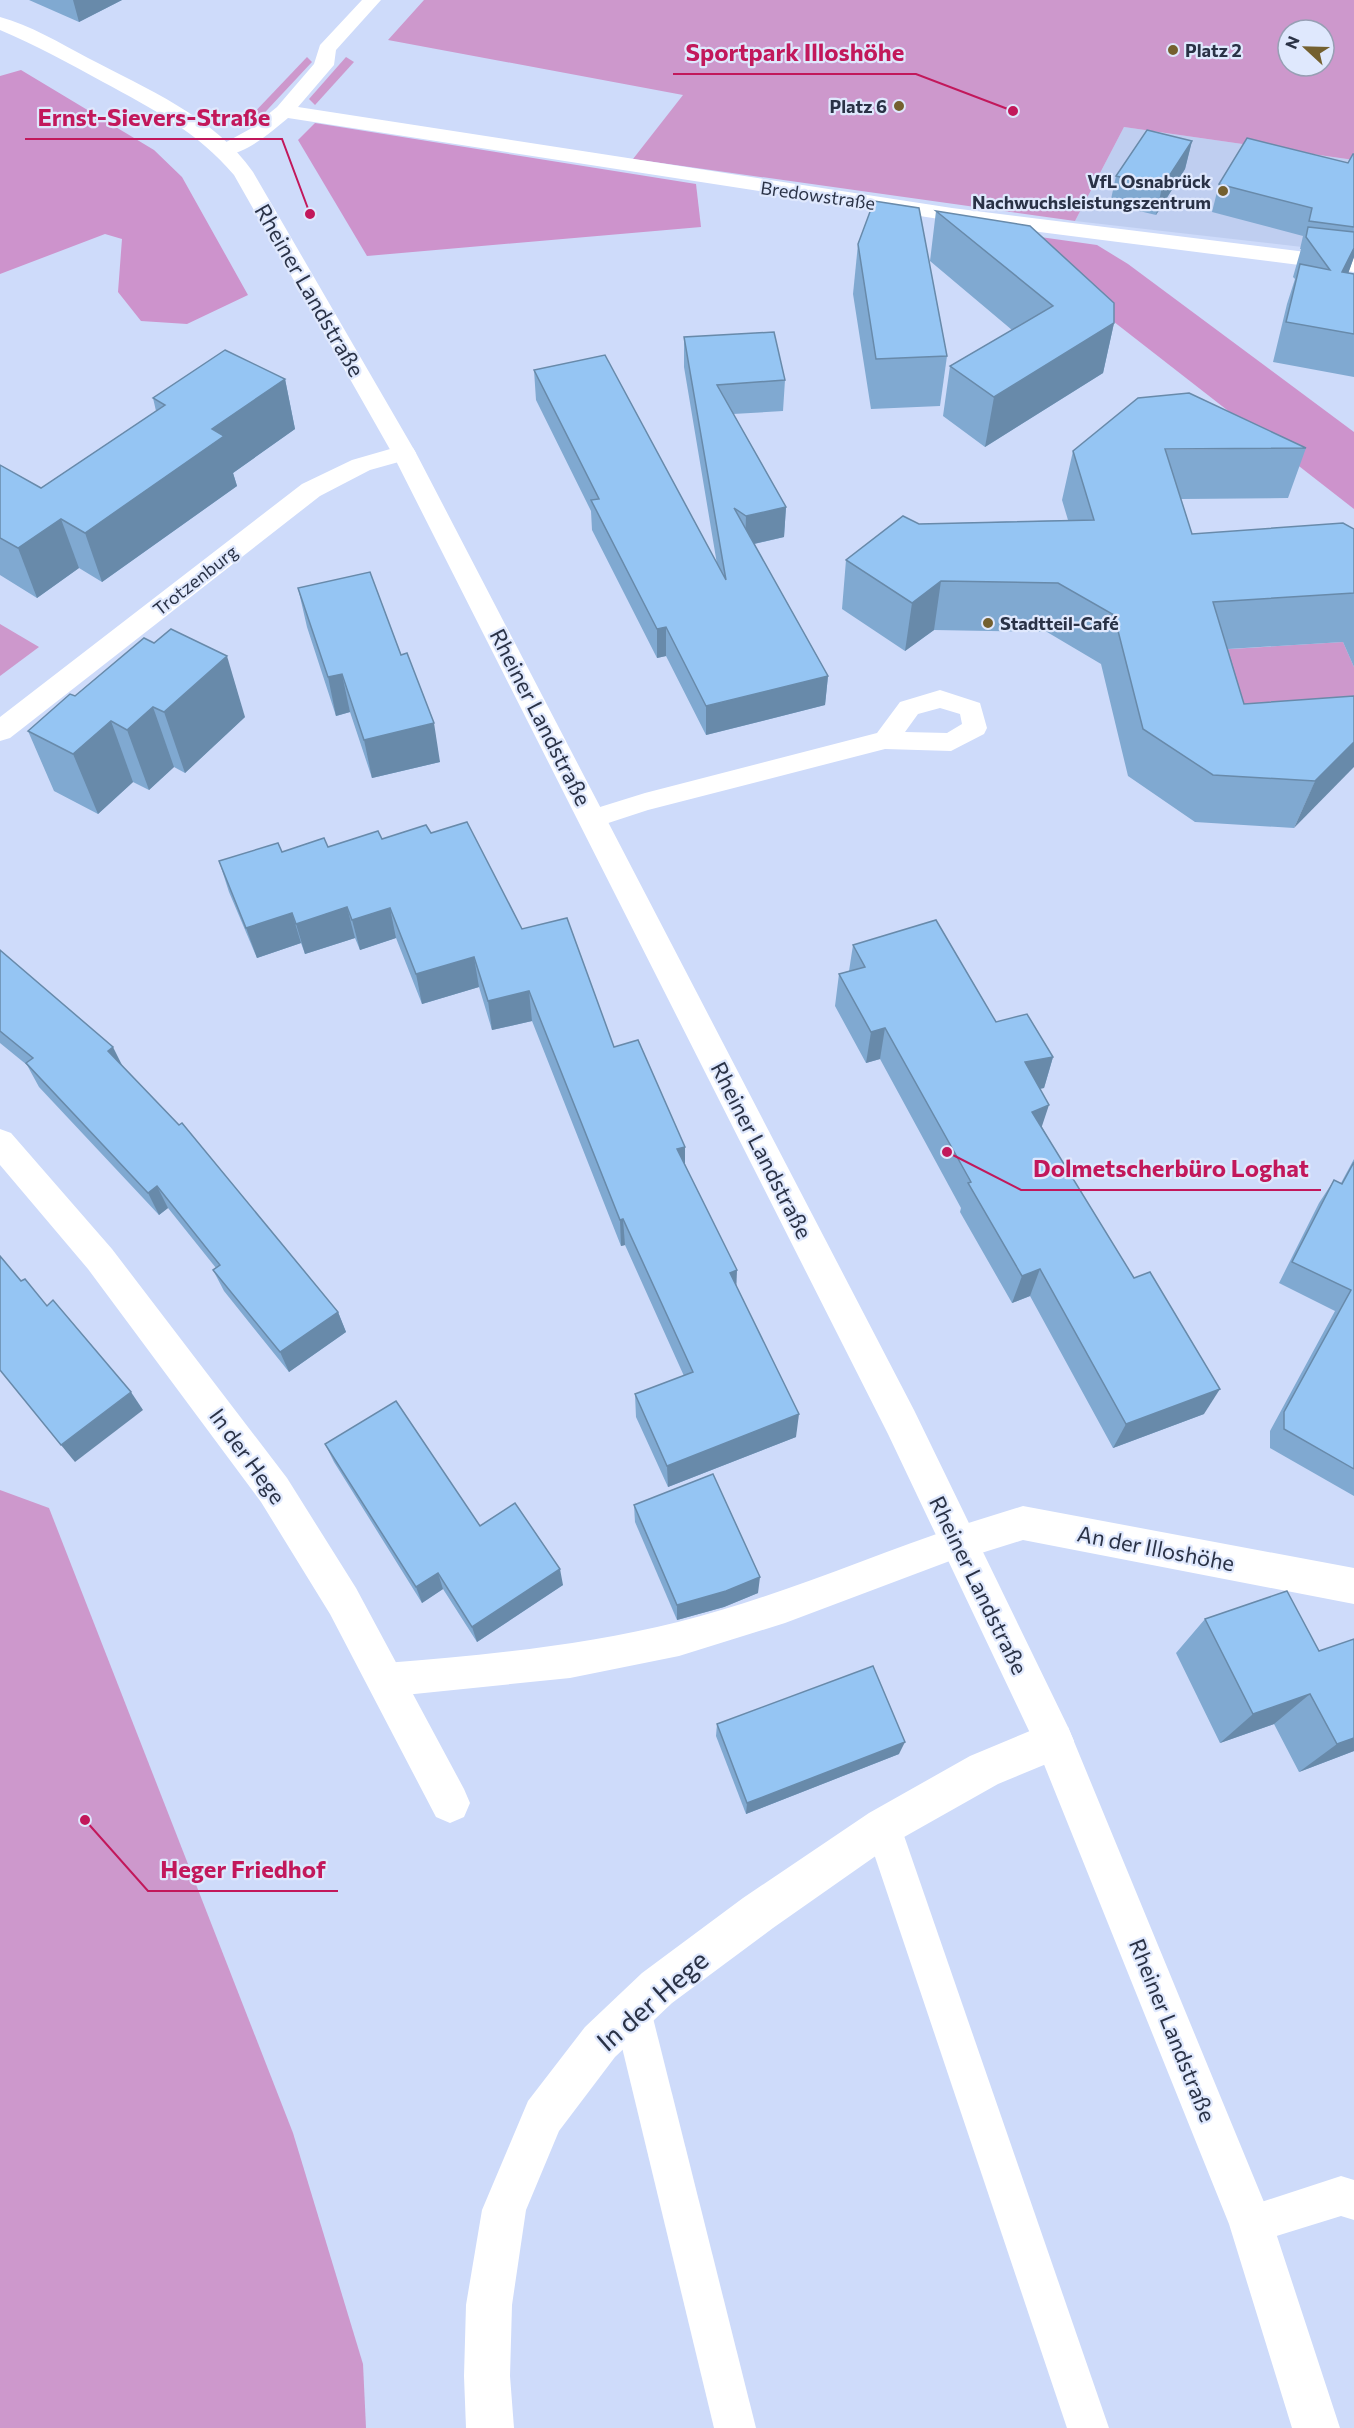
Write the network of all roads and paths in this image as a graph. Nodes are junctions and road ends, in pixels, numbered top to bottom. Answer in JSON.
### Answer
{"nodes":[{"id":1,"x":372,"y":0,"type":"edge"},
{"id":2,"x":0,"y":23,"type":"edge"},
{"id":3,"x":284,"y":111,"type":"junction"},
{"id":4,"x":226,"y":150,"type":"junction"},
{"id":5,"x":1354,"y":265,"type":"edge"},
{"id":6,"x":404,"y":453,"type":"junction"},
{"id":7,"x":0,"y":731,"type":"edge"},
{"id":8,"x":885,"y":740,"type":"dead end"},
{"id":9,"x":593,"y":819,"type":"junction"},
{"id":10,"x":0,"y":1142,"type":"edge"},
{"id":11,"x":959,"y":1542,"type":"junction"},
{"id":12,"x":1354,"y":1586,"type":"edge"},
{"id":13,"x":385,"y":1680,"type":"junction"},
{"id":14,"x":1054,"y":1741,"type":"junction"},
{"id":15,"x":450,"y":1803,"type":"dead end"},
{"id":16,"x":883,"y":1827,"type":"junction"},
{"id":17,"x":632,"y":2010,"type":"junction"},
{"id":18,"x":1354,"y":2200,"type":"edge"},
{"id":19,"x":1251,"y":2224,"type":"junction"},
{"id":20,"x":490,"y":2428,"type":"edge"},
{"id":21,"x":735,"y":2428,"type":"edge"},
{"id":22,"x":1088,"y":2428,"type":"edge"},
{"id":23,"x":1316,"y":2428,"type":"edge"}],
"edges":[{"from":1,"to":3,"type":"street"},
{"from":2,"to":4,"type":"street","name":"Rheiner Landstraße"},
{"from":3,"to":4,"type":"street"},
{"from":3,"to":5,"type":"street","name":"Bredowstraße"},
{"from":4,"to":6,"type":"street","name":"Rheiner Landstraße"},
{"from":6,"to":7,"type":"street","name":"Trotzenburg"},
{"from":6,"to":9,"type":"street","name":"Rheiner Landstraße"},
{"from":8,"to":9,"type":"lane"},
{"from":9,"to":11,"type":"street","name":"Rheiner Landstraße"},
{"from":10,"to":13,"type":"street","name":"In der Hege"},
{"from":11,"to":12,"type":"street","name":"An der Illoshöhe"},
{"from":11,"to":13,"type":"lane"},
{"from":11,"to":14,"type":"street","name":"Rheiner Landstraße"},
{"from":13,"to":15,"type":"street","name":"In der Hege"},
{"from":14,"to":16,"type":"street","name":"In der Hege"},
{"from":14,"to":19,"type":"street","name":"Rheiner Landstraße"},
{"from":16,"to":17,"type":"street","name":"In der Hege"},
{"from":16,"to":22,"type":"lane"},
{"from":17,"to":20,"type":"street","name":"In der Hege"},
{"from":17,"to":21,"type":"lane"},
{"from":18,"to":19,"type":"lane"},
{"from":19,"to":23,"type":"street","name":"Rheiner Landstraße"}]}
